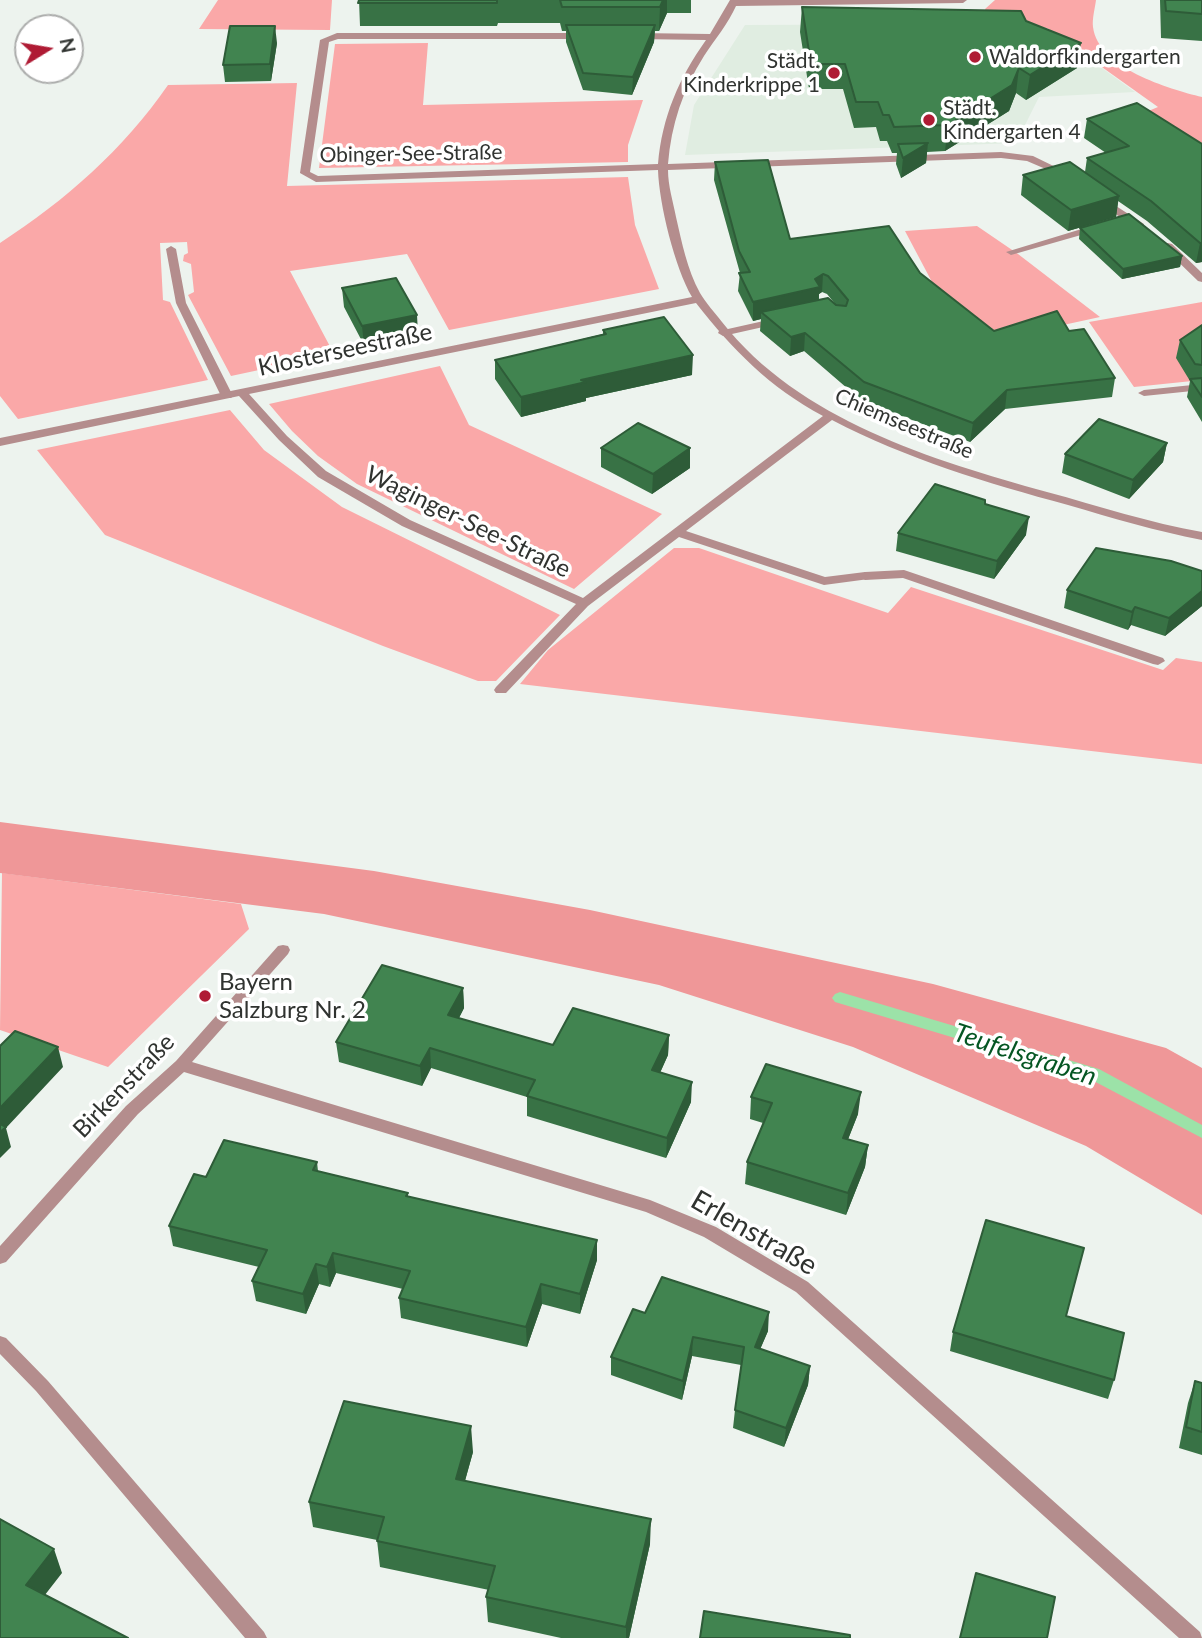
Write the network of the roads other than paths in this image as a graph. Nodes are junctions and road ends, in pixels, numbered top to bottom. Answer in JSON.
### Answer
{"nodes":[{"id":1,"x":962,"y":0,"type":"edge"},
{"id":2,"x":734,"y":1,"type":"edge"},
{"id":3,"x":590,"y":36,"type":"edge"},
{"id":4,"x":631,"y":36,"type":"edge"},
{"id":5,"x":712,"y":37,"type":"junction"},
{"id":6,"x":662,"y":166,"type":"junction"},
{"id":7,"x":1075,"y":181,"type":"edge"},
{"id":8,"x":1097,"y":196,"type":"edge"},
{"id":9,"x":1130,"y":218,"type":"junction"},
{"id":10,"x":171,"y":249,"type":"dead end"},
{"id":11,"x":1011,"y":252,"type":"dead end"},
{"id":12,"x":1202,"y":279,"type":"edge"},
{"id":13,"x":698,"y":299,"type":"junction"},
{"id":14,"x":790,"y":318,"type":"edge"},
{"id":15,"x":723,"y":333,"type":"junction"},
{"id":16,"x":1202,"y":387,"type":"edge"},
{"id":17,"x":242,"y":393,"type":"junction"},
{"id":18,"x":1144,"y":393,"type":"dead end"},
{"id":19,"x":228,"y":396,"type":"junction"},
{"id":20,"x":830,"y":416,"type":"junction"},
{"id":21,"x":0,"y":442,"type":"edge"},
{"id":22,"x":677,"y":533,"type":"junction"},
{"id":23,"x":1202,"y":536,"type":"edge"},
{"id":24,"x":584,"y":603,"type":"junction"},
{"id":25,"x":1158,"y":661,"type":"dead end"},
{"id":26,"x":501,"y":690,"type":"dead end"},
{"id":27,"x":283,"y":950,"type":"dead end"},
{"id":28,"x":181,"y":1065,"type":"junction"},
{"id":29,"x":0,"y":1256,"type":"edge"},
{"id":30,"x":0,"y":1343,"type":"edge"},
{"id":31,"x":257,"y":1638,"type":"edge"},
{"id":32,"x":1193,"y":1638,"type":"edge"}],
"edges":[{"from":1,"to":2,"type":"street"},
{"from":2,"to":5,"type":"street","name":"Chiemseestraße"},
{"from":3,"to":6,"type":"street","name":"Obinger-See-Straße"},
{"from":4,"to":5,"type":"street"},
{"from":5,"to":6,"type":"street","name":"Chiemseestraße"},
{"from":6,"to":7,"type":"street"},
{"from":6,"to":13,"type":"street","name":"Chiemseestraße"},
{"from":8,"to":9,"type":"street"},
{"from":9,"to":11,"type":"street"},
{"from":9,"to":12,"type":"street"},
{"from":10,"to":19,"type":"street"},
{"from":13,"to":15,"type":"street","name":"Chiemseestraße"},
{"from":13,"to":17,"type":"street","name":"Klosterseestraße"},
{"from":14,"to":15,"type":"street"},
{"from":15,"to":20,"type":"street","name":"Chiemseestraße"},
{"from":16,"to":18,"type":"street"},
{"from":17,"to":19,"type":"street","name":"Klosterseestraße"},
{"from":17,"to":24,"type":"street","name":"Waginger-See-Straße"},
{"from":19,"to":21,"type":"street","name":"Klosterseestraße"},
{"from":20,"to":22,"type":"street","name":"Waginger-See-Straße"},
{"from":20,"to":23,"type":"street","name":"Chiemseestraße"},
{"from":22,"to":24,"type":"street","name":"Waginger-See-Straße"},
{"from":22,"to":25,"type":"street"},
{"from":24,"to":26,"type":"street","name":"Waginger-See-Straße"},
{"from":27,"to":28,"type":"street","name":"Birkenstraße"},
{"from":28,"to":29,"type":"street","name":"Birkenstraße"},
{"from":28,"to":32,"type":"street","name":"Erlenstraße"},
{"from":30,"to":31,"type":"street"}]}
